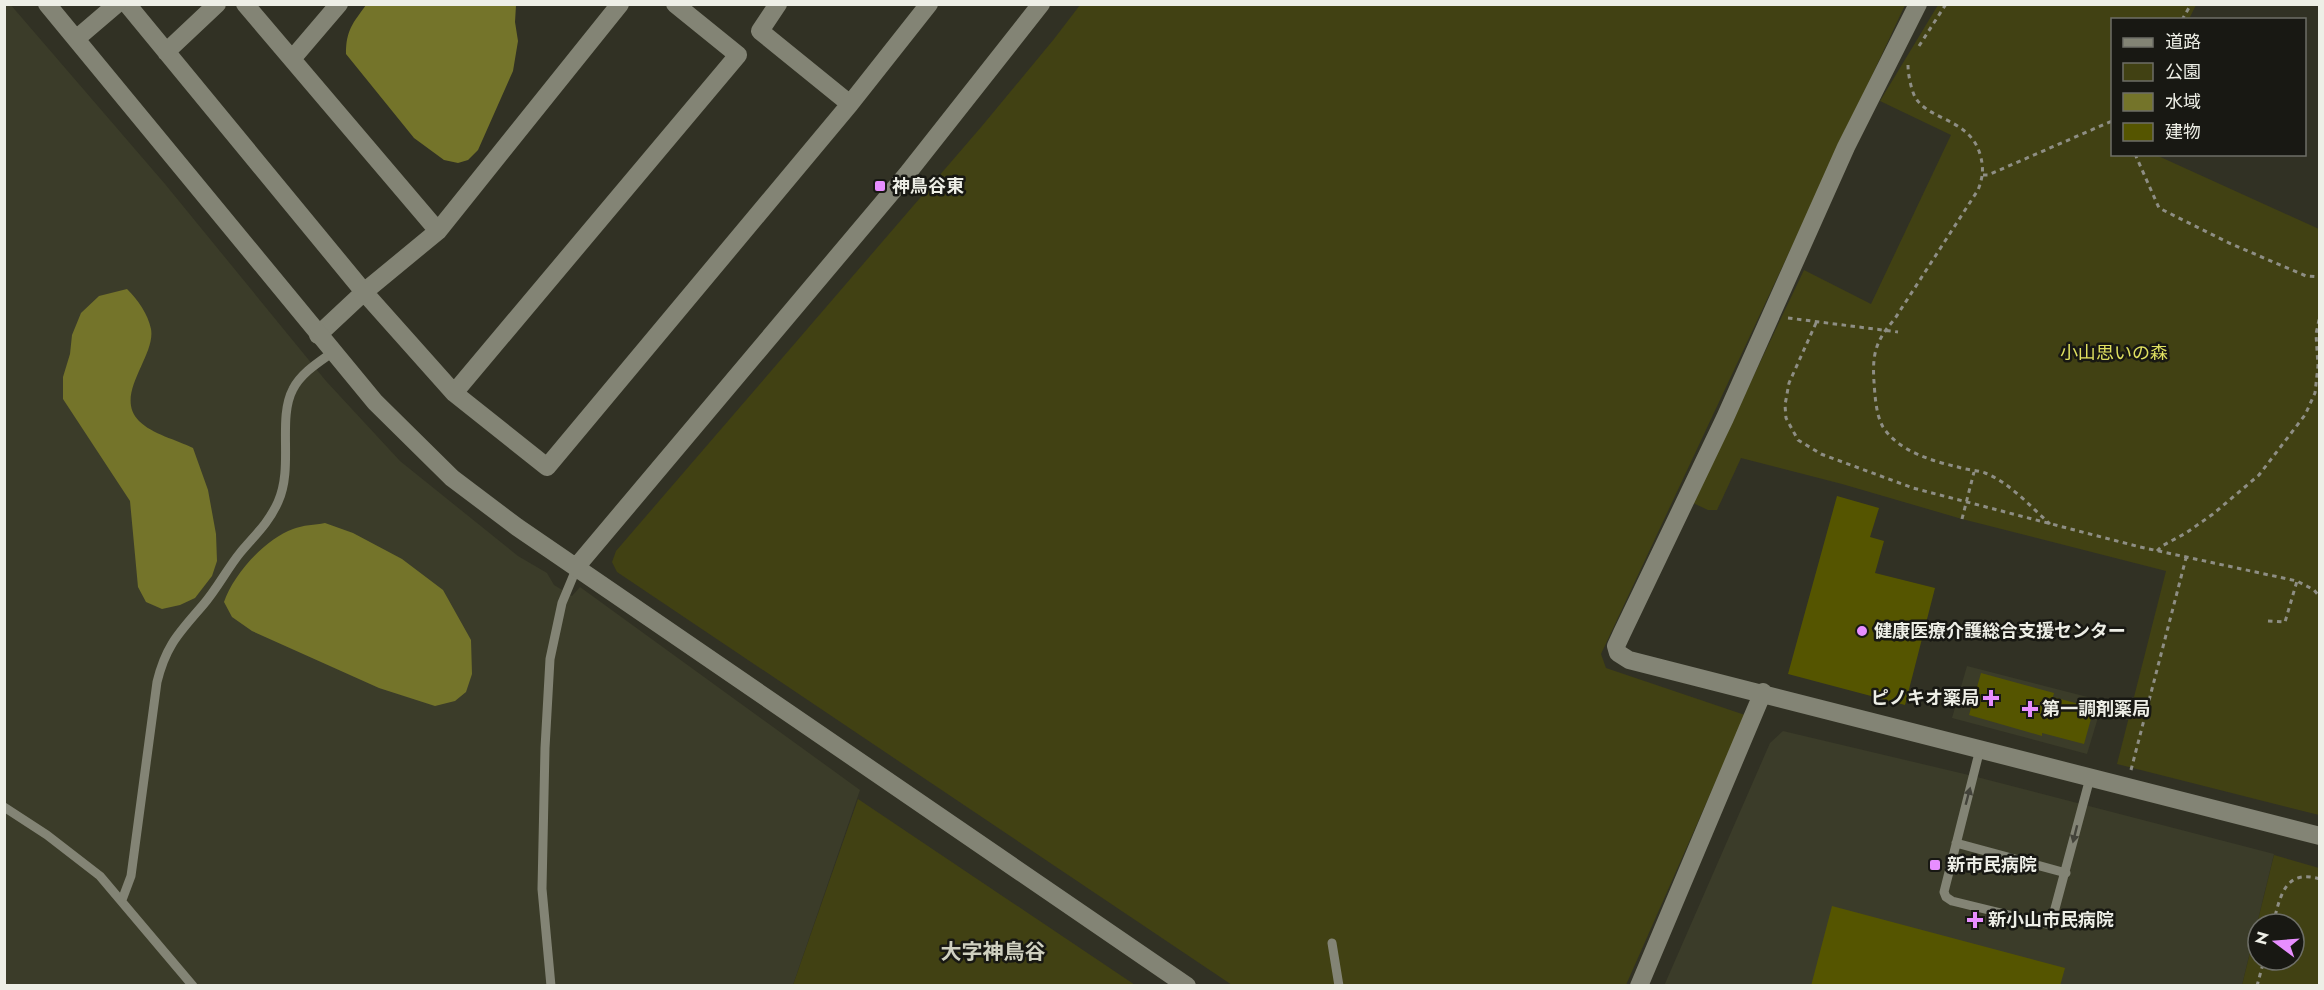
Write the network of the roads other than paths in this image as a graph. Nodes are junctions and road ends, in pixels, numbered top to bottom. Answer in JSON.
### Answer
{"nodes":[{"id":1,"x":47,"y":4,"type":"edge"},
{"id":2,"x":117,"y":4,"type":"edge"},
{"id":3,"x":127,"y":4,"type":"edge"},
{"id":4,"x":218,"y":4,"type":"edge"},
{"id":5,"x":245,"y":4,"type":"edge"},
{"id":6,"x":339,"y":4,"type":"edge"},
{"id":7,"x":620,"y":4,"type":"edge"},
{"id":8,"x":675,"y":4,"type":"edge"},
{"id":9,"x":778,"y":4,"type":"edge"},
{"id":10,"x":929,"y":4,"type":"edge"},
{"id":11,"x":1041,"y":4,"type":"edge"},
{"id":12,"x":1918,"y":4,"type":"edge"},
{"id":13,"x":76,"y":39,"type":"junction"},
{"id":14,"x":166,"y":52,"type":"junction"},
{"id":15,"x":292,"y":59,"type":"junction"},
{"id":16,"x":850,"y":104,"type":"junction"},
{"id":17,"x":438,"y":231,"type":"junction"},
{"id":18,"x":364,"y":292,"type":"junction"},
{"id":19,"x":318,"y":335,"type":"junction"},
{"id":20,"x":333,"y":352,"type":"junction"},
{"id":21,"x":453,"y":393,"type":"junction"},
{"id":22,"x":577,"y":567,"type":"junction"},
{"id":23,"x":1763,"y":692,"type":"junction"},
{"id":24,"x":1980,"y":749,"type":"junction"},
{"id":25,"x":2090,"y":778,"type":"junction"},
{"id":26,"x":4,"y":807,"type":"edge"},
{"id":27,"x":2319,"y":836,"type":"edge"},
{"id":28,"x":1956,"y":843,"type":"junction"},
{"id":29,"x":2066,"y":873,"type":"junction"},
{"id":30,"x":122,"y":900,"type":"junction"},
{"id":31,"x":1332,"y":943,"type":"dead end"},
{"id":32,"x":193,"y":986,"type":"edge"},
{"id":33,"x":551,"y":986,"type":"edge"},
{"id":34,"x":1187,"y":986,"type":"edge"},
{"id":35,"x":1339,"y":986,"type":"edge"},
{"id":36,"x":1639,"y":986,"type":"edge"}],
"edges":[{"from":1,"to":13,"type":"street"},
{"from":2,"to":13,"type":"street"},
{"from":3,"to":14,"type":"street"},
{"from":4,"to":14,"type":"street"},
{"from":5,"to":15,"type":"street"},
{"from":6,"to":15,"type":"street"},
{"from":7,"to":17,"type":"street"},
{"from":8,"to":21,"type":"street"},
{"from":9,"to":16,"type":"street"},
{"from":10,"to":16,"type":"street"},
{"from":11,"to":22,"type":"street"},
{"from":12,"to":23,"type":"street"},
{"from":13,"to":19,"type":"street"},
{"from":14,"to":18,"type":"street"},
{"from":15,"to":17,"type":"street"},
{"from":16,"to":21,"type":"street"},
{"from":17,"to":18,"type":"street"},
{"from":18,"to":19,"type":"street"},
{"from":18,"to":21,"type":"street"},
{"from":19,"to":20,"type":"street"},
{"from":20,"to":22,"type":"street"},
{"from":20,"to":30,"type":"lane"},
{"from":22,"to":33,"type":"lane"},
{"from":22,"to":34,"type":"street"},
{"from":23,"to":24,"type":"street"},
{"from":23,"to":36,"type":"street"},
{"from":24,"to":25,"type":"street"},
{"from":28,"to":24,"type":"lane","one_way":true},
{"from":25,"to":27,"type":"street"},
{"from":25,"to":29,"type":"lane","one_way":true},
{"from":26,"to":30,"type":"lane"},
{"from":28,"to":29,"type":"lane"},
{"from":28,"to":29,"type":"lane"},
{"from":30,"to":32,"type":"lane"},
{"from":31,"to":35,"type":"lane"}]}
